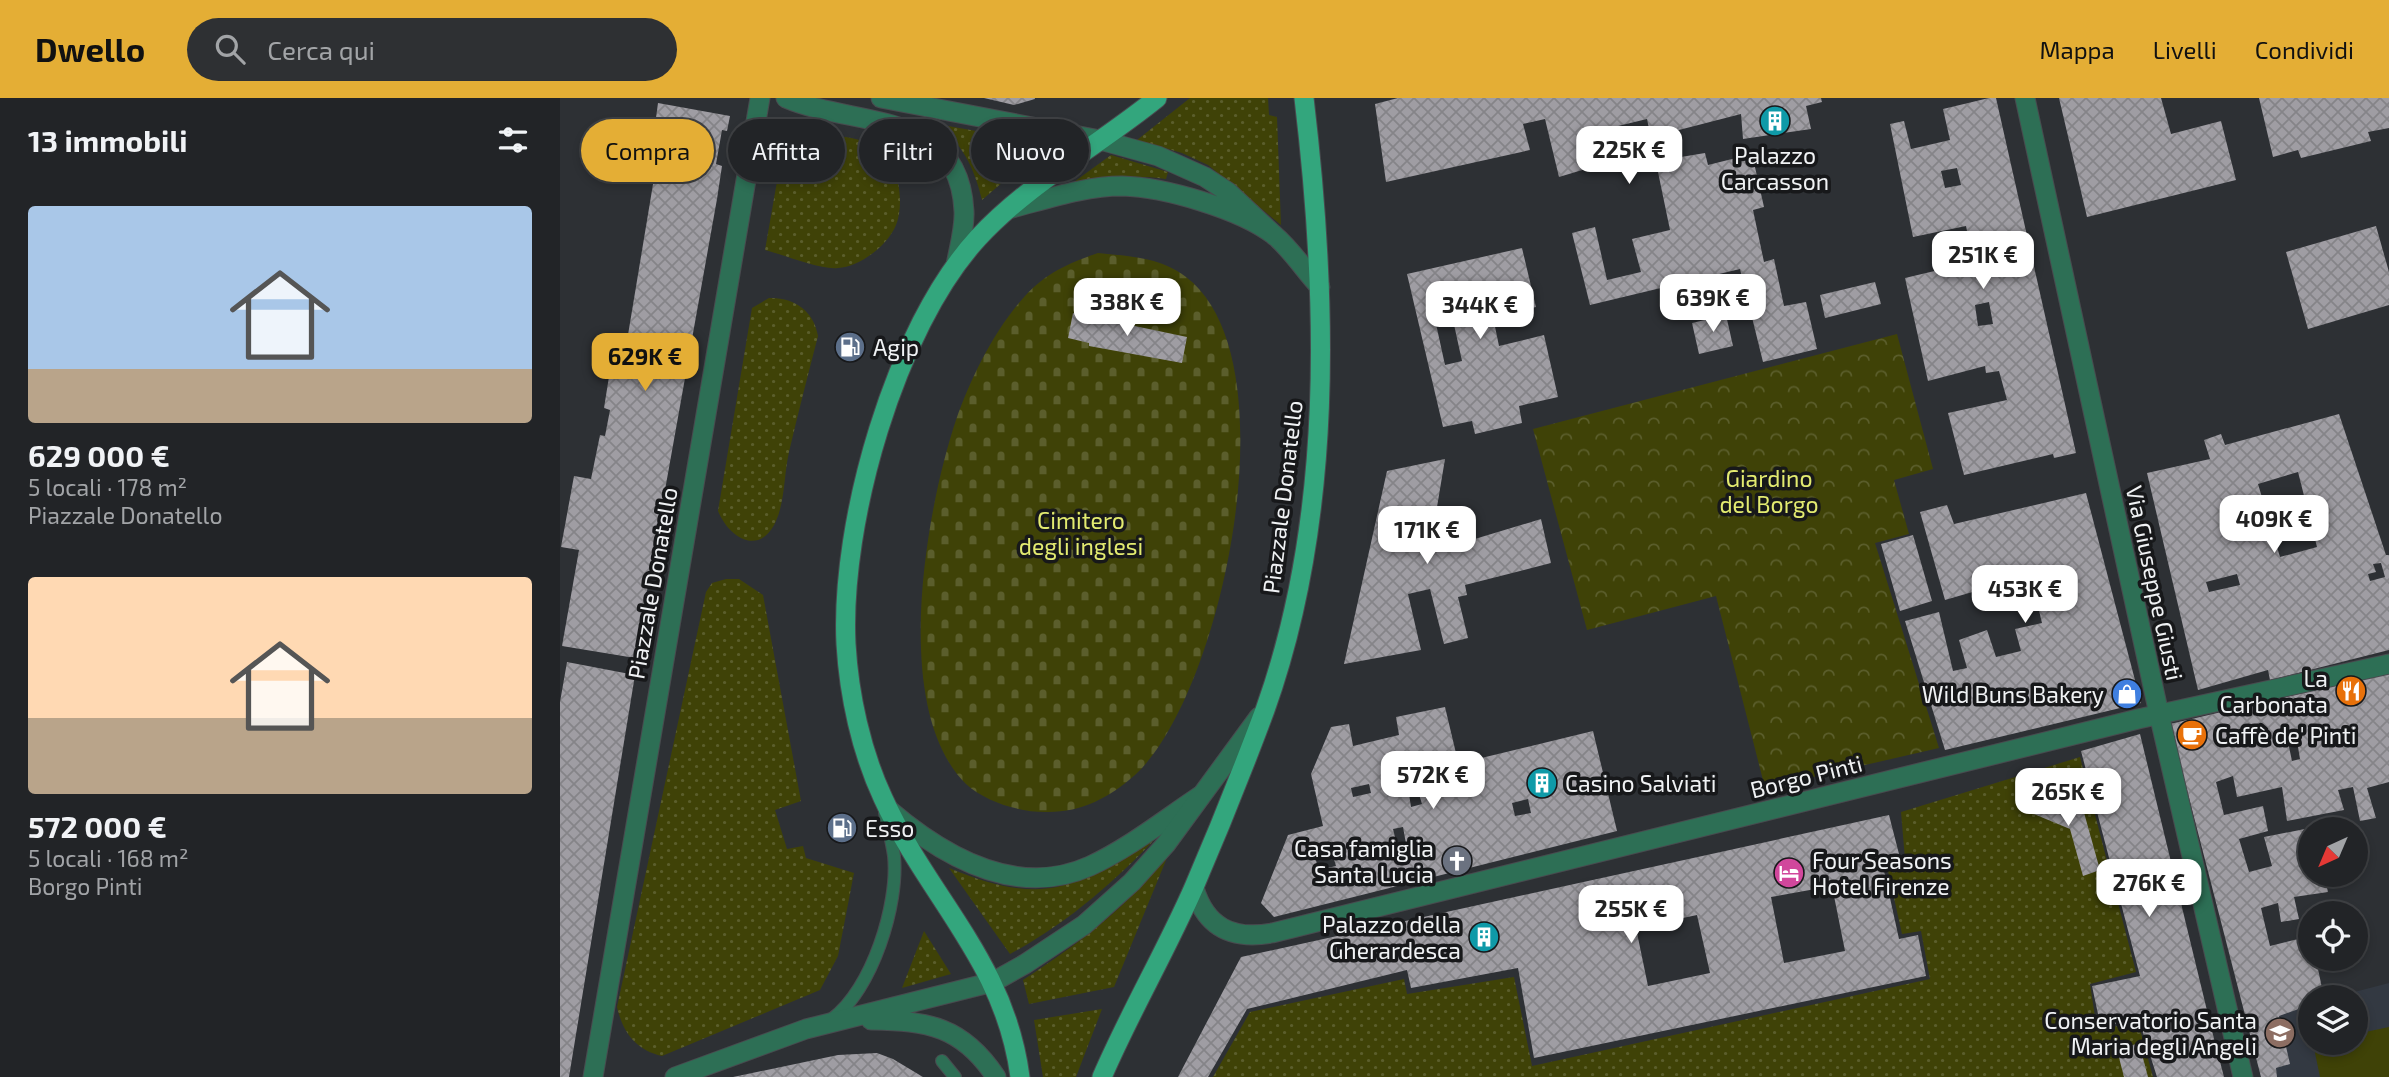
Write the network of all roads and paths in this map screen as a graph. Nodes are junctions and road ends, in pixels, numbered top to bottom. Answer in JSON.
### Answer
{"nodes":[{"id":1,"x":760,"y":98,"type":"edge"},
{"id":2,"x":786,"y":98,"type":"edge"},
{"id":3,"x":881,"y":98,"type":"edge"},
{"id":4,"x":1157,"y":98,"type":"edge"},
{"id":5,"x":1304,"y":98,"type":"edge"},
{"id":6,"x":2025,"y":98,"type":"edge"},
{"id":7,"x":1100,"y":140,"type":"junction"},
{"id":8,"x":1012,"y":208,"type":"junction"},
{"id":9,"x":1275,"y":236,"type":"junction"},
{"id":10,"x":956,"y":265,"type":"junction"},
{"id":11,"x":1320,"y":287,"type":"junction"},
{"id":12,"x":2389,"y":664,"type":"edge"},
{"id":13,"x":1265,"y":709,"type":"junction"},
{"id":14,"x":2159,"y":715,"type":"junction"},
{"id":15,"x":1203,"y":794,"type":"junction"},
{"id":16,"x":884,"y":801,"type":"junction"},
{"id":17,"x":1194,"y":888,"type":"junction"},
{"id":18,"x":993,"y":982,"type":"junction"},
{"id":19,"x":833,"y":1022,"type":"junction"},
{"id":20,"x":942,"y":1061,"type":"dead end"},
{"id":21,"x":593,"y":1077,"type":"edge"},
{"id":22,"x":675,"y":1077,"type":"edge"},
{"id":23,"x":955,"y":1077,"type":"edge"},
{"id":24,"x":996,"y":1077,"type":"edge"},
{"id":25,"x":1020,"y":1077,"type":"edge"},
{"id":26,"x":1102,"y":1077,"type":"edge"},
{"id":27,"x":2243,"y":1077,"type":"edge"}],
"edges":[{"from":1,"to":21,"type":"street","name":"Piazzale Donatello"},
{"from":2,"to":10,"type":"street","name":"Piazzale Donatello"},
{"from":3,"to":7,"type":"street","name":"Piazzale Donatello"},
{"from":4,"to":7,"type":"main road","name":"Piazzale Donatello"},
{"from":5,"to":11,"type":"main road","name":"Piazzale Donatello"},
{"from":6,"to":14,"type":"street","name":"Via Giuseppe Giusti"},
{"from":7,"to":8,"type":"main road","name":"Piazzale Donatello"},
{"from":7,"to":9,"type":"street","name":"Piazzale Donatello"},
{"from":8,"to":9,"type":"street","name":"Piazzale Donatello"},
{"from":8,"to":10,"type":"main road","name":"Piazzale Donatello"},
{"from":9,"to":11,"type":"street","name":"Piazzale Donatello"},
{"from":10,"to":16,"type":"main road","name":"Piazzale Donatello"},
{"from":11,"to":13,"type":"main road","name":"Piazzale Donatello"},
{"from":12,"to":14,"type":"street","name":"Borgo Pinti"},
{"from":13,"to":15,"type":"street","name":"Piazzale Donatello"},
{"from":13,"to":17,"type":"main road","name":"Piazzale Donatello"},
{"from":14,"to":17,"type":"street","name":"Borgo Pinti"},
{"from":14,"to":27,"type":"street","name":"Via Giuseppe Giusti"},
{"from":15,"to":16,"type":"street","name":"Piazzale Donatello"},
{"from":15,"to":18,"type":"street","name":"Piazzale Donatello"},
{"from":16,"to":18,"type":"main road","name":"Piazzale Donatello"},
{"from":16,"to":19,"type":"lane","name":"Piazzale Donatello"},
{"from":17,"to":26,"type":"main road","name":"Piazzale Donatello"},
{"from":18,"to":19,"type":"street","name":"Piazzale Donatello"},
{"from":18,"to":25,"type":"main road","name":"Piazzale Donatello"},
{"from":19,"to":22,"type":"street","name":"Piazzale Donatello"},
{"from":19,"to":24,"type":"street","name":"Piazzale Donatello"},
{"from":20,"to":23,"type":"lane"}]}
